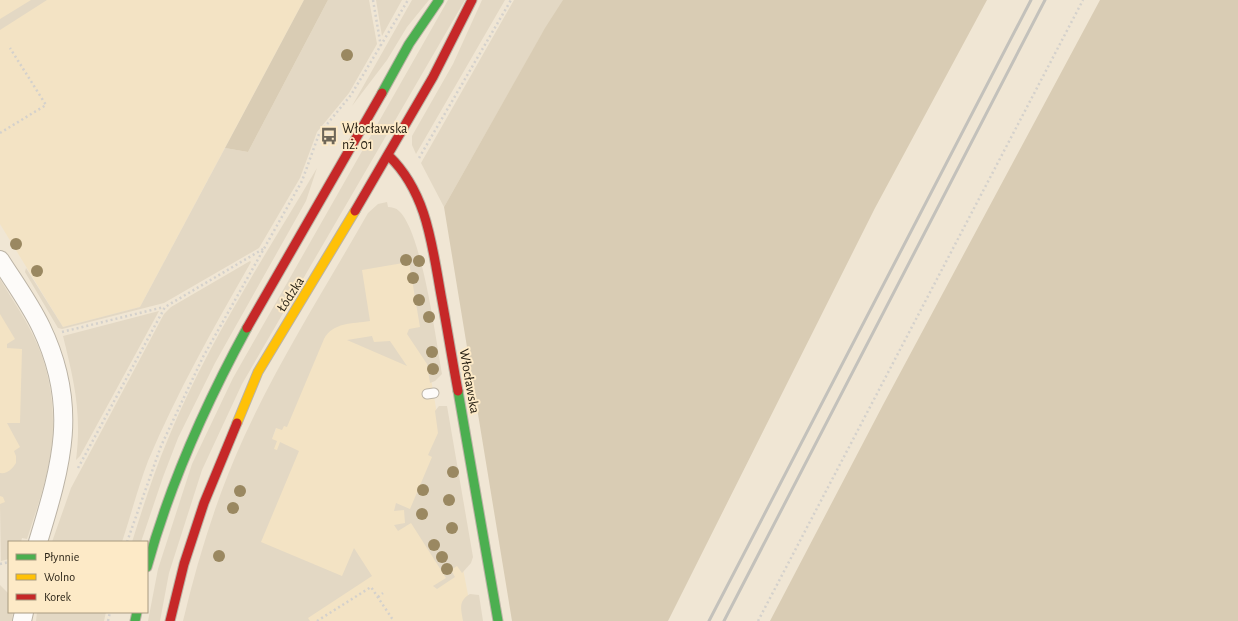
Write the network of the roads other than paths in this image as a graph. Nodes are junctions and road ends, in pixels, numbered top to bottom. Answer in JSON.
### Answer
{"nodes":[{"id":1,"x":439,"y":0,"type":"edge"},
{"id":2,"x":472,"y":0,"type":"edge"},
{"id":3,"x":389,"y":156,"type":"junction"},
{"id":4,"x":0,"y":260,"type":"edge"},
{"id":5,"x":38,"y":541,"type":"edge"},
{"id":6,"x":148,"y":564,"type":"edge"},
{"id":7,"x":170,"y":621,"type":"edge"},
{"id":8,"x":498,"y":621,"type":"edge"}],
"edges":[{"from":1,"to":6,"type":"main road","name":"Łódzka"},
{"from":2,"to":3,"type":"main road","name":"Łódzka"},
{"from":3,"to":7,"type":"main road","name":"Łódzka"},
{"from":3,"to":8,"type":"main road","name":"Włocławska"},
{"from":4,"to":5,"type":"street"}]}
